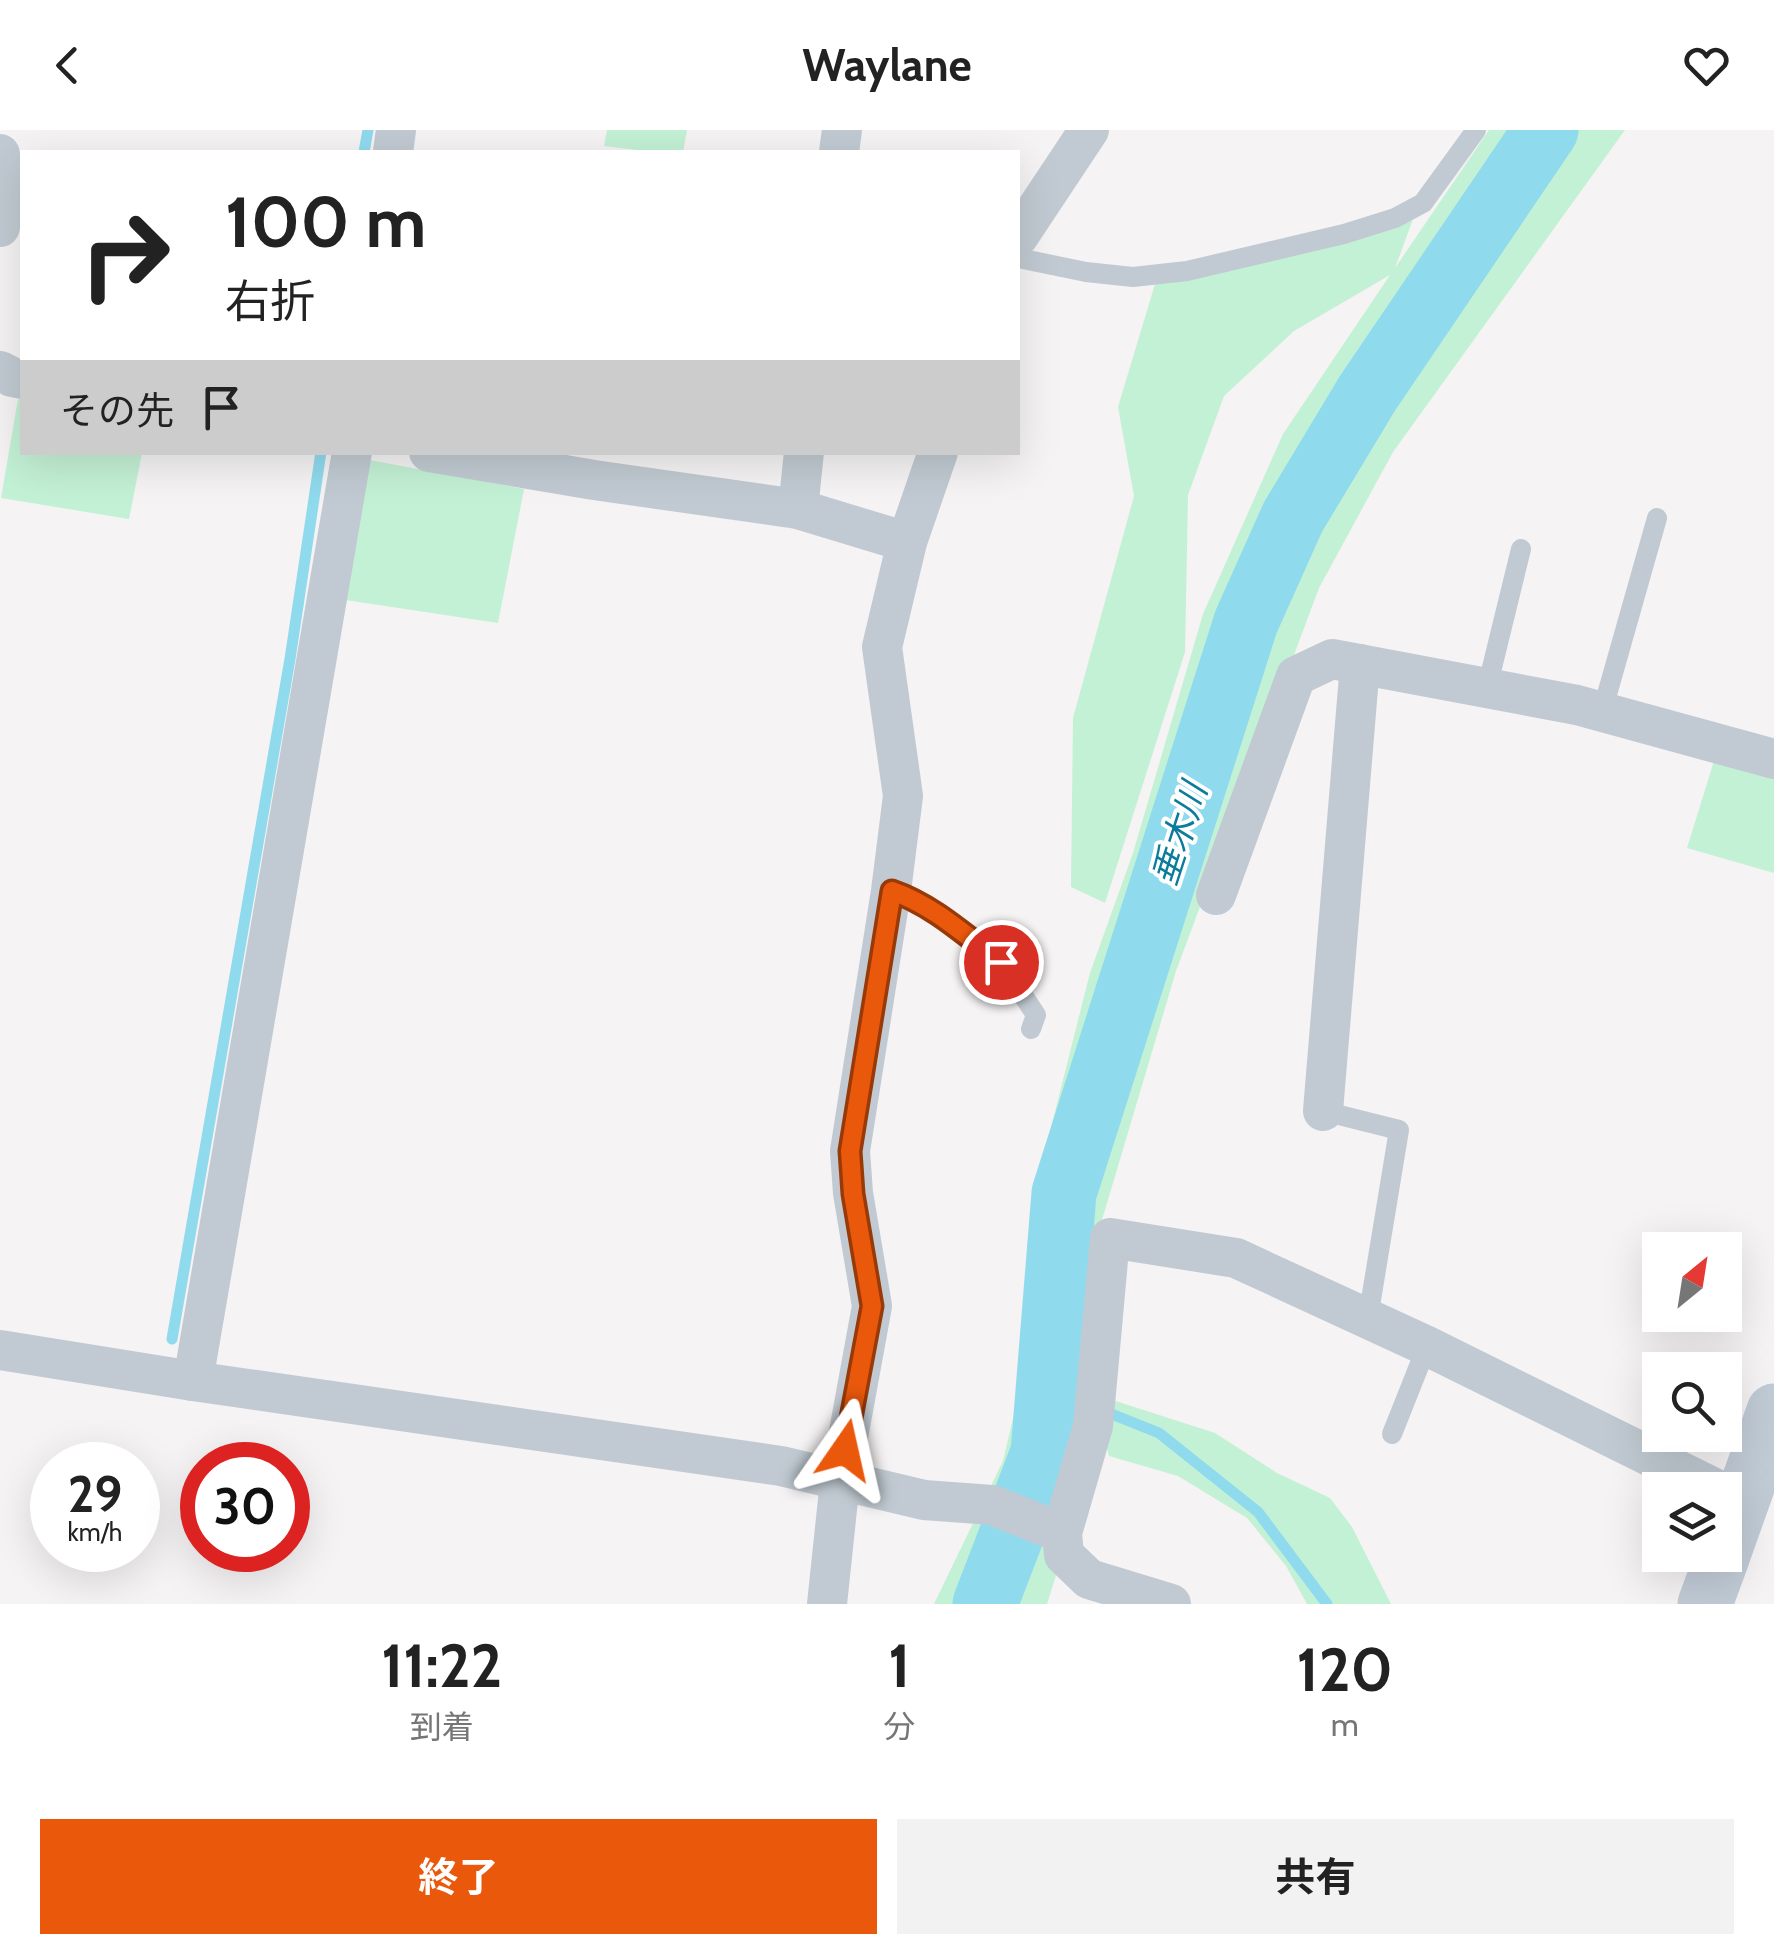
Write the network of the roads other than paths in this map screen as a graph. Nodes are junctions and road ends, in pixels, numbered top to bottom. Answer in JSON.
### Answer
{"nodes":[{"id":1,"x":1089,"y":130,"type":"edge"},
{"id":2,"x":1476,"y":130,"type":"edge"},
{"id":3,"x":0,"y":154,"type":"edge"},
{"id":4,"x":0,"y":227,"type":"edge"},
{"id":5,"x":1020,"y":234,"type":"edge"},
{"id":6,"x":1020,"y":258,"type":"edge"},
{"id":7,"x":351,"y":455,"type":"edge"},
{"id":8,"x":453,"y":455,"type":"edge"},
{"id":9,"x":804,"y":455,"type":"edge"},
{"id":10,"x":937,"y":455,"type":"edge"},
{"id":11,"x":798,"y":509,"type":"junction"},
{"id":12,"x":1657,"y":518,"type":"dead end"},
{"id":13,"x":907,"y":542,"type":"junction"},
{"id":14,"x":1522,"y":549,"type":"dead end"},
{"id":15,"x":1360,"y":664,"type":"junction"},
{"id":16,"x":1487,"y":688,"type":"junction"},
{"id":17,"x":1602,"y":712,"type":"junction"},
{"id":18,"x":1774,"y":760,"type":"edge"},
{"id":19,"x":892,"y":891,"type":"junction"},
{"id":20,"x":1216,"y":895,"type":"dead end"},
{"id":21,"x":1032,"y":1028,"type":"dead end"},
{"id":22,"x":1323,"y":1110,"type":"joint"},
{"id":23,"x":1368,"y":1318,"type":"junction"},
{"id":24,"x":1427,"y":1346,"type":"junction"},
{"id":25,"x":0,"y":1350,"type":"edge"},
{"id":26,"x":193,"y":1381,"type":"junction"},
{"id":27,"x":1774,"y":1412,"type":"edge"},
{"id":28,"x":1392,"y":1434,"type":"dead end"},
{"id":29,"x":1647,"y":1472,"type":"edge"},
{"id":30,"x":840,"y":1481,"type":"junction"},
{"id":31,"x":1742,"y":1484,"type":"edge"},
{"id":32,"x":1062,"y":1533,"type":"junction"},
{"id":33,"x":1713,"y":1572,"type":"edge"},
{"id":34,"x":827,"y":1604,"type":"edge"},
{"id":35,"x":1171,"y":1604,"type":"edge"},
{"id":36,"x":1705,"y":1604,"type":"edge"}],
"edges":[{"from":1,"to":5,"type":"street"},
{"from":2,"to":6,"type":"lane"},
{"from":3,"to":4,"type":"street"},
{"from":7,"to":26,"type":"street"},
{"from":8,"to":11,"type":"street"},
{"from":9,"to":11,"type":"street"},
{"from":10,"to":13,"type":"street"},
{"from":11,"to":13,"type":"street"},
{"from":12,"to":17,"type":"lane"},
{"from":13,"to":19,"type":"street"},
{"from":14,"to":16,"type":"lane"},
{"from":15,"to":16,"type":"street"},
{"from":15,"to":20,"type":"street"},
{"from":15,"to":22,"type":"street"},
{"from":16,"to":17,"type":"street"},
{"from":17,"to":18,"type":"street"},
{"from":19,"to":21,"type":"lane"},
{"from":19,"to":30,"type":"street"},
{"from":22,"to":23,"type":"lane"},
{"from":23,"to":24,"type":"street"},
{"from":23,"to":32,"type":"street"},
{"from":24,"to":28,"type":"lane"},
{"from":24,"to":29,"type":"street"},
{"from":25,"to":26,"type":"street"},
{"from":26,"to":30,"type":"street"},
{"from":27,"to":31,"type":"street"},
{"from":30,"to":32,"type":"street"},
{"from":30,"to":34,"type":"street"},
{"from":32,"to":35,"type":"street"},
{"from":33,"to":36,"type":"street"}]}
